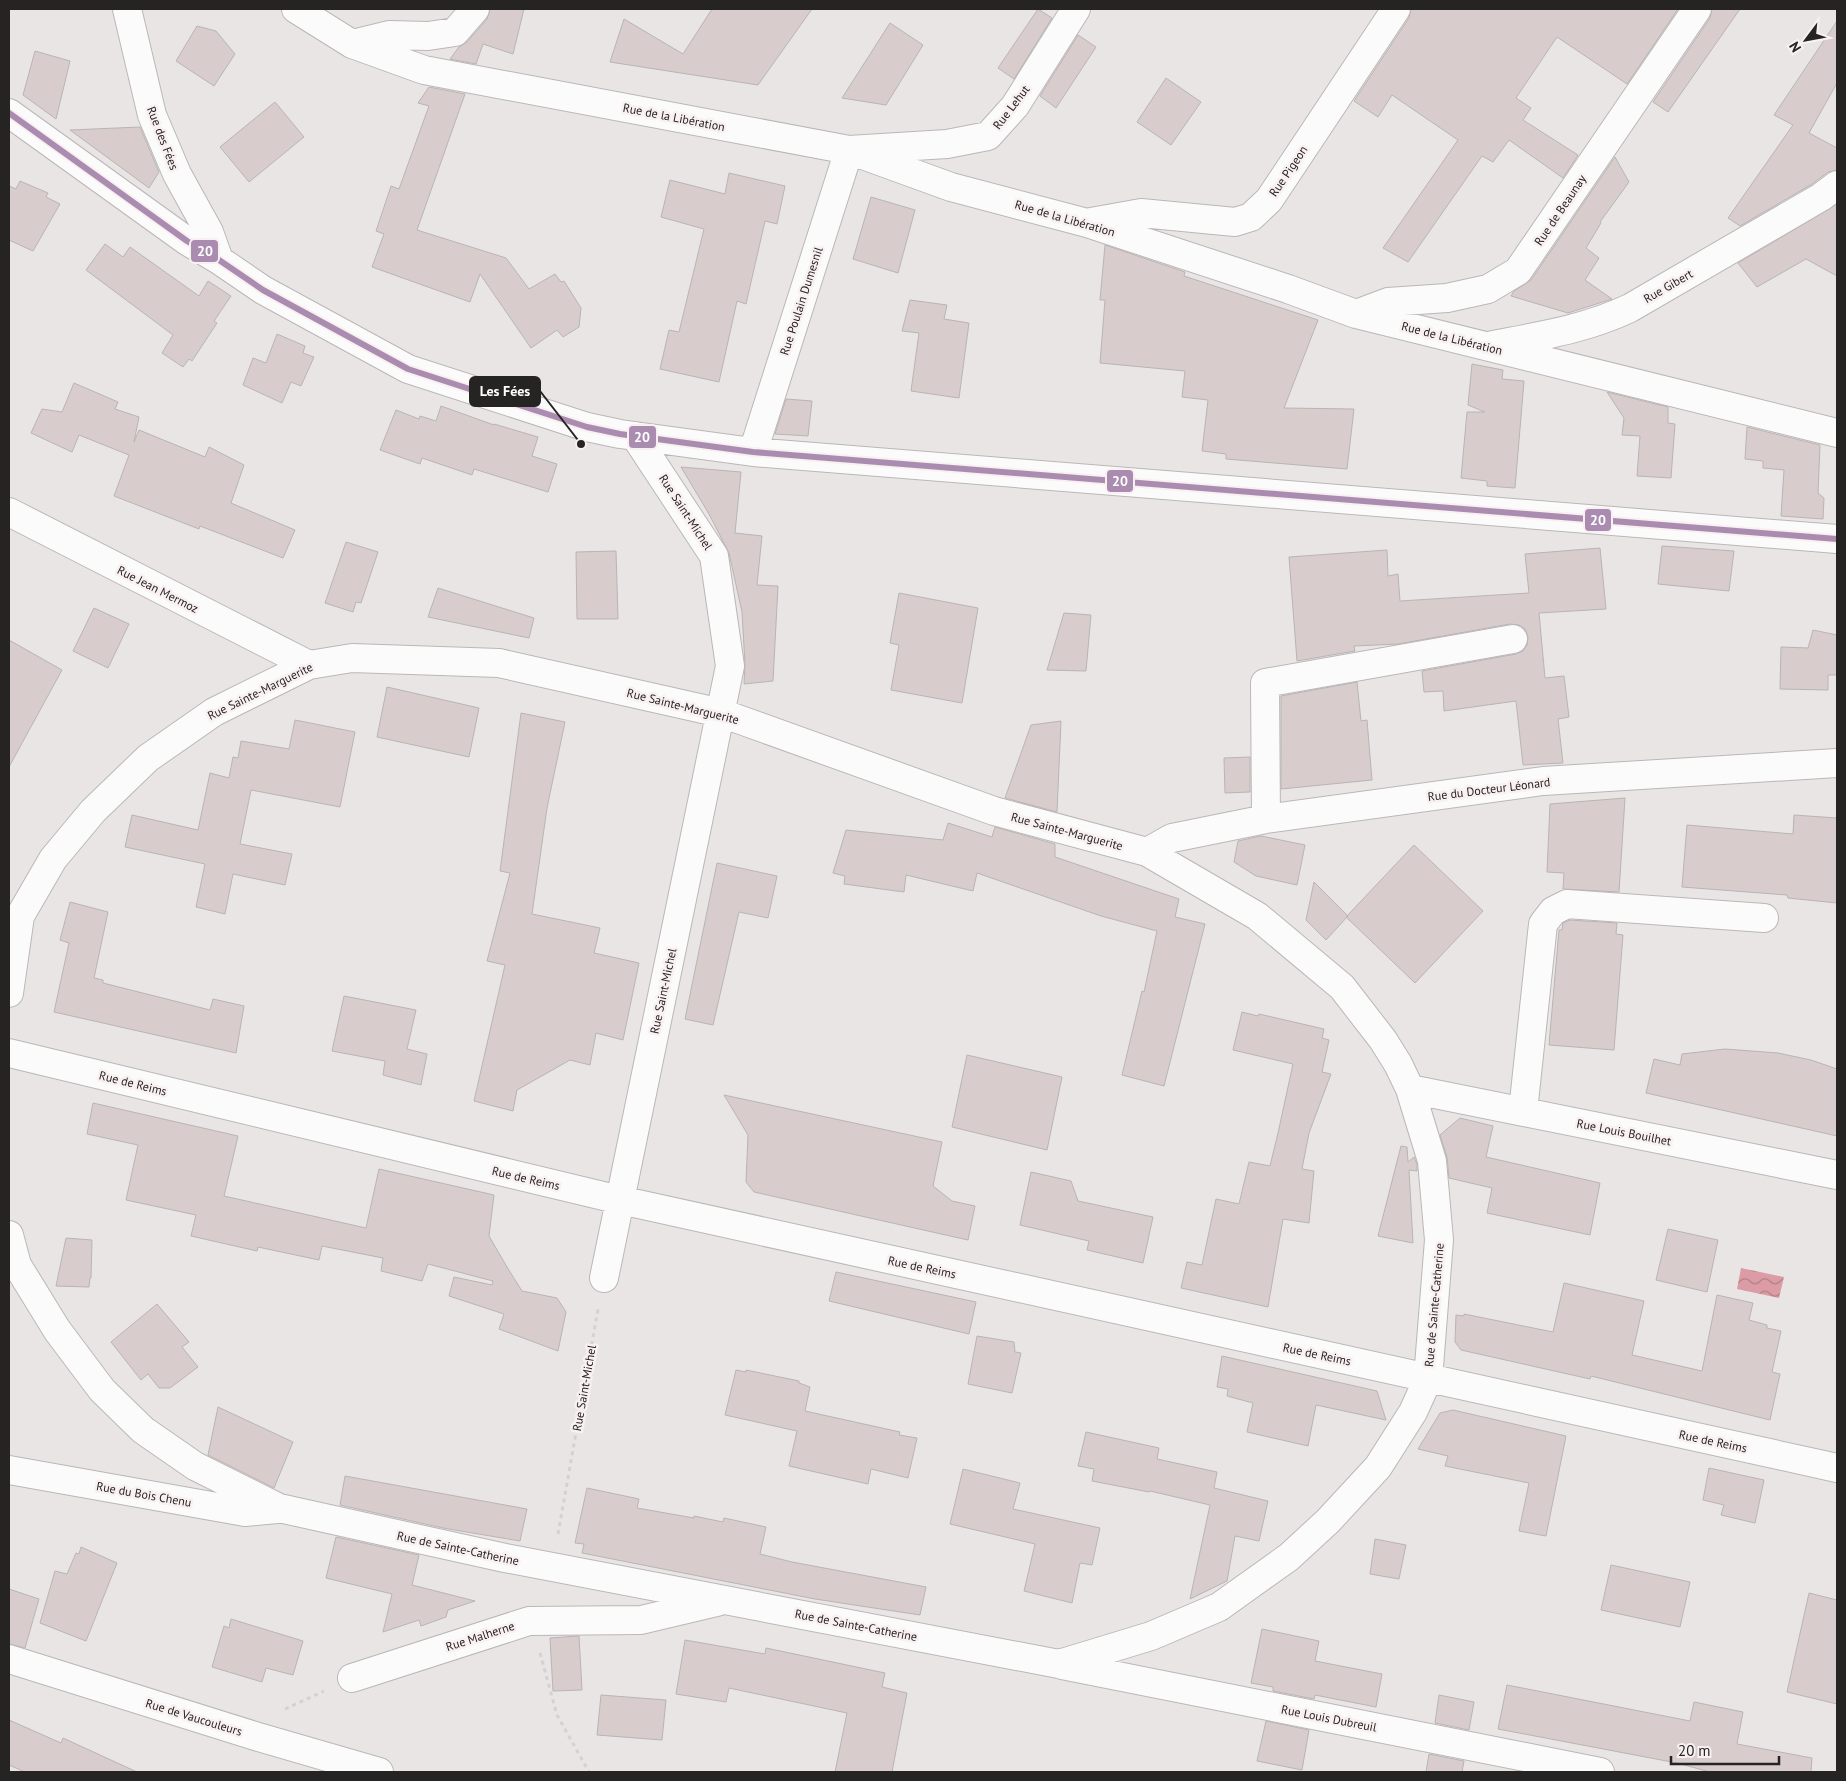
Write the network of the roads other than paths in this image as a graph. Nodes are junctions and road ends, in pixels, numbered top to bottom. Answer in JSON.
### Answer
{"nodes":[{"id":1,"x":126,"y":9,"type":"edge"},
{"id":2,"x":296,"y":9,"type":"edge"},
{"id":3,"x":475,"y":9,"type":"edge"},
{"id":4,"x":1076,"y":9,"type":"edge"},
{"id":5,"x":1396,"y":9,"type":"edge"},
{"id":6,"x":1697,"y":9,"type":"edge"},
{"id":7,"x":352,"y":44,"type":"junction"},
{"id":8,"x":9,"y":113,"type":"edge"},
{"id":9,"x":850,"y":150,"type":"junction"},
{"id":10,"x":1837,"y":185,"type":"edge"},
{"id":11,"x":1087,"y":223,"type":"junction"},
{"id":12,"x":219,"y":260,"type":"junction"},
{"id":13,"x":1356,"y":314,"type":"junction"},
{"id":14,"x":1482,"y":346,"type":"junction"},
{"id":15,"x":1837,"y":433,"type":"edge"},
{"id":16,"x":635,"y":436,"type":"junction"},
{"id":17,"x":753,"y":452,"type":"junction"},
{"id":18,"x":9,"y":512,"type":"edge"},
{"id":19,"x":1837,"y":539,"type":"edge"},
{"id":20,"x":1513,"y":639,"type":"dead end"},
{"id":21,"x":309,"y":665,"type":"junction"},
{"id":22,"x":720,"y":713,"type":"junction"},
{"id":23,"x":1837,"y":763,"type":"edge"},
{"id":24,"x":1266,"y":819,"type":"junction"},
{"id":25,"x":1148,"y":852,"type":"junction"},
{"id":26,"x":15,"y":912,"type":"edge"},
{"id":27,"x":1764,"y":918,"type":"dead end"},
{"id":28,"x":9,"y":993,"type":"edge"},
{"id":29,"x":9,"y":1053,"type":"edge"},
{"id":30,"x":1410,"y":1089,"type":"junction"},
{"id":31,"x":1523,"y":1111,"type":"junction"},
{"id":32,"x":1837,"y":1174,"type":"edge"},
{"id":33,"x":620,"y":1200,"type":"junction"},
{"id":34,"x":9,"y":1235,"type":"edge"},
{"id":35,"x":604,"y":1278,"type":"road end"},
{"id":36,"x":1428,"y":1379,"type":"junction"},
{"id":37,"x":1837,"y":1468,"type":"edge"},
{"id":38,"x":9,"y":1470,"type":"edge"},
{"id":39,"x":279,"y":1508,"type":"junction"},
{"id":40,"x":726,"y":1600,"type":"junction"},
{"id":41,"x":9,"y":1659,"type":"edge"},
{"id":42,"x":1059,"y":1664,"type":"junction"},
{"id":43,"x":352,"y":1678,"type":"road end"},
{"id":44,"x":379,"y":1772,"type":"edge"},
{"id":45,"x":1600,"y":1772,"type":"edge"}],
"edges":[{"from":1,"to":12,"type":"street","name":"Rue des Fées"},
{"from":2,"to":7,"type":"street","name":"Rue de la Libération"},
{"from":3,"to":7,"type":"street"},
{"from":4,"to":9,"type":"street","name":"Rue Lehut"},
{"from":5,"to":11,"type":"street","name":"Rue Pigeon"},
{"from":6,"to":13,"type":"street","name":"Rue de Beaunay"},
{"from":7,"to":9,"type":"street","name":"Rue de la Libération"},
{"from":8,"to":12,"type":"street"},
{"from":9,"to":11,"type":"street","name":"Rue de la Libération"},
{"from":9,"to":17,"type":"street","name":"Rue Poulain Dumesnil"},
{"from":10,"to":14,"type":"street","name":"Rue Gibert"},
{"from":11,"to":13,"type":"street","name":"Rue de la Libération"},
{"from":12,"to":16,"type":"street"},
{"from":13,"to":14,"type":"street","name":"Rue de la Libération"},
{"from":14,"to":15,"type":"street","name":"Rue de la Libération"},
{"from":16,"to":17,"type":"street"},
{"from":16,"to":22,"type":"street","name":"Rue Saint-Michel"},
{"from":17,"to":19,"type":"street"},
{"from":18,"to":21,"type":"street","name":"Rue Jean Mermoz"},
{"from":20,"to":24,"type":"street"},
{"from":21,"to":22,"type":"street","name":"Rue Sainte-Marguerite"},
{"from":21,"to":26,"type":"street","name":"Rue Sainte-Marguerite"},
{"from":22,"to":25,"type":"street","name":"Rue Sainte-Marguerite"},
{"from":22,"to":33,"type":"street","name":"Rue Saint-Michel"},
{"from":23,"to":24,"type":"street","name":"Rue du Docteur Léonard"},
{"from":24,"to":25,"type":"street","name":"Rue du Docteur Léonard"},
{"from":25,"to":30,"type":"street","name":"Rue Sainte-Marguerite"},
{"from":26,"to":28,"type":"street","name":"Rue Sainte-Marguerite"},
{"from":27,"to":31,"type":"street"},
{"from":29,"to":33,"type":"street","name":"Rue de Reims"},
{"from":30,"to":31,"type":"street","name":"Rue Louis Bouilhet"},
{"from":30,"to":36,"type":"street","name":"Rue de Sainte-Catherine"},
{"from":31,"to":32,"type":"street","name":"Rue Louis Bouilhet"},
{"from":33,"to":35,"type":"street","name":"Rue Saint-Michel"},
{"from":33,"to":36,"type":"street","name":"Rue de Reims"},
{"from":34,"to":39,"type":"street","name":"Rue de Sainte-Catherine"},
{"from":36,"to":37,"type":"street","name":"Rue de Reims"},
{"from":36,"to":42,"type":"street","name":"Rue de Sainte-Catherine"},
{"from":38,"to":39,"type":"street","name":"Rue du Bois Chenu"},
{"from":39,"to":40,"type":"street","name":"Rue de Sainte-Catherine"},
{"from":40,"to":42,"type":"street","name":"Rue de Sainte-Catherine"},
{"from":40,"to":43,"type":"street","name":"Rue Malherne"},
{"from":41,"to":44,"type":"street","name":"Rue de Vaucouleurs"},
{"from":42,"to":45,"type":"street","name":"Rue Louis Dubreuil"}]}
